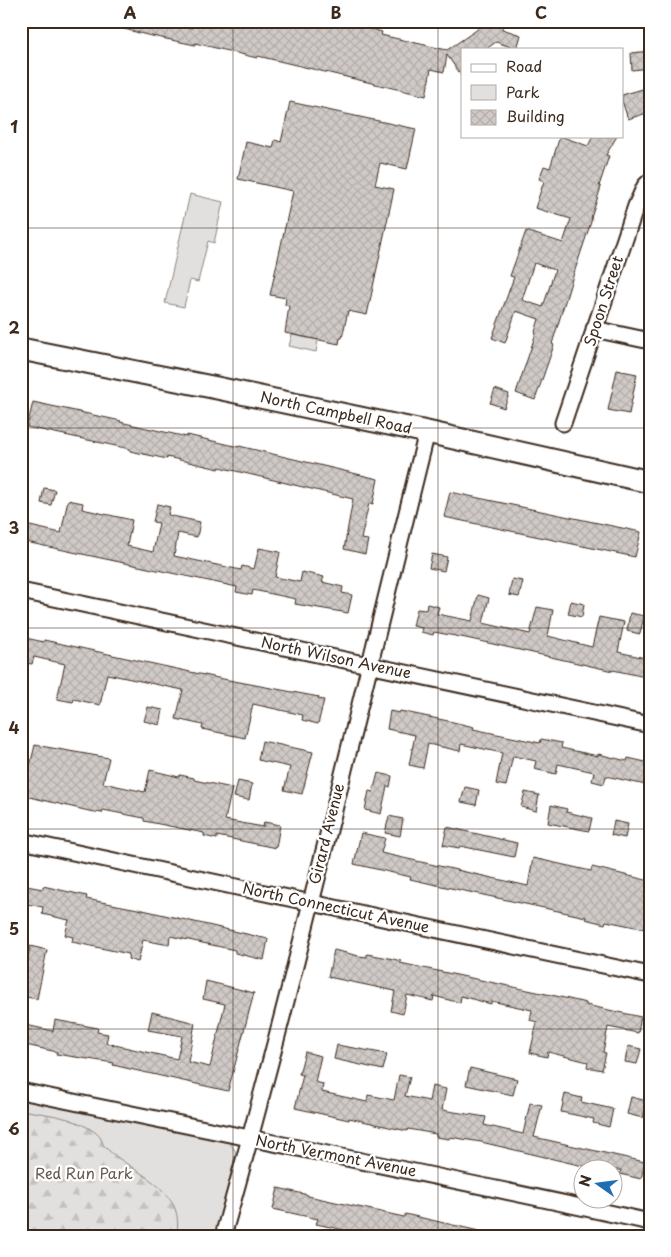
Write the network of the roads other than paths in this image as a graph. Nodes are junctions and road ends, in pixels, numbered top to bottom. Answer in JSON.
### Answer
{"nodes":[{"id":1,"x":650,"y":181,"type":"edge"},
{"id":2,"x":594,"y":329,"type":"junction"},
{"id":3,"x":650,"y":341,"type":"edge"},
{"id":4,"x":21,"y":349,"type":"edge"},
{"id":5,"x":563,"y":423,"type":"dead end"},
{"id":6,"x":426,"y":432,"type":"junction"},
{"id":7,"x":650,"y":482,"type":"edge"},
{"id":8,"x":21,"y":591,"type":"edge"},
{"id":9,"x":369,"y":665,"type":"junction"},
{"id":10,"x":650,"y":725,"type":"edge"},
{"id":11,"x":21,"y":841,"type":"edge"},
{"id":12,"x":311,"y":902,"type":"junction"},
{"id":13,"x":650,"y":975,"type":"edge"},
{"id":14,"x":21,"y":1091,"type":"edge"},
{"id":15,"x":250,"y":1139,"type":"junction"},
{"id":16,"x":650,"y":1222,"type":"edge"},
{"id":17,"x":223,"y":1236,"type":"edge"}],
"edges":[{"from":1,"to":2,"type":"street","name":"Spoon Street"},
{"from":2,"to":3,"type":"street"},
{"from":2,"to":5,"type":"street","name":"Spoon Street"},
{"from":4,"to":6,"type":"street","name":"North Campbell Road"},
{"from":6,"to":7,"type":"street","name":"North Campbell Road"},
{"from":6,"to":9,"type":"street","name":"Girard Avenue"},
{"from":8,"to":9,"type":"street","name":"North Wilson Avenue"},
{"from":9,"to":10,"type":"street","name":"North Wilson Avenue"},
{"from":9,"to":12,"type":"street","name":"Girard Avenue"},
{"from":11,"to":12,"type":"street","name":"North Connecticut Avenue"},
{"from":12,"to":13,"type":"street","name":"North Connecticut Avenue"},
{"from":12,"to":15,"type":"street","name":"Girard Avenue"},
{"from":14,"to":15,"type":"street","name":"North Vermont Avenue"},
{"from":15,"to":16,"type":"street","name":"North Vermont Avenue"},
{"from":15,"to":17,"type":"street","name":"Girard Avenue"}]}
